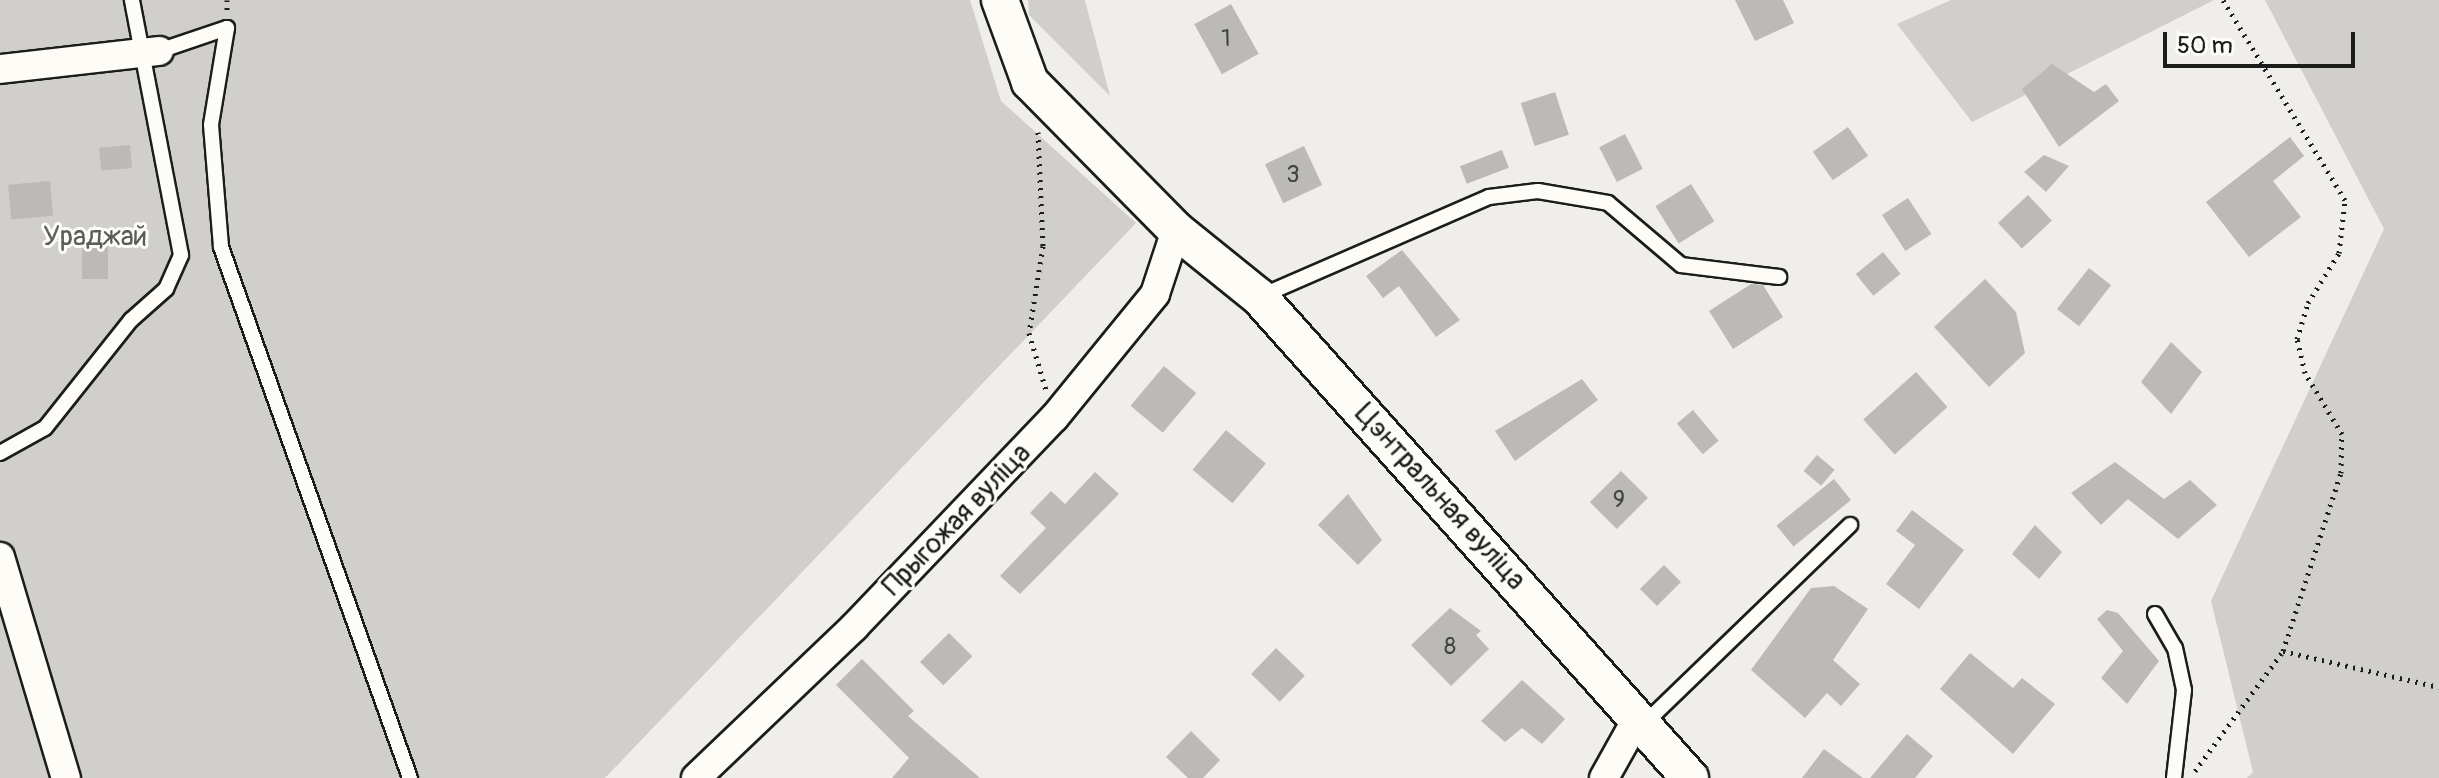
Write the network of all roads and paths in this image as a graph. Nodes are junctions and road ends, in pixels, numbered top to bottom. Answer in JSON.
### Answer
{"nodes":[{"id":1,"x":132,"y":0,"type":"edge"},
{"id":2,"x":1000,"y":0,"type":"edge"},
{"id":3,"x":2223,"y":0,"type":"edge"},
{"id":4,"x":152,"y":52,"type":"junction"},
{"id":5,"x":0,"y":69,"type":"edge"},
{"id":6,"x":1030,"y":82,"type":"junction"},
{"id":7,"x":1176,"y":230,"type":"junction"},
{"id":8,"x":1779,"y":277,"type":"dead end"},
{"id":9,"x":1259,"y":297,"type":"junction"},
{"id":10,"x":1054,"y":418,"type":"junction"},
{"id":11,"x":0,"y":453,"type":"edge"},
{"id":12,"x":1850,"y":525,"type":"dead end"},
{"id":13,"x":0,"y":557,"type":"edge"},
{"id":14,"x":2155,"y":614,"type":"dead end"},
{"id":15,"x":2283,"y":651,"type":"junction"},
{"id":16,"x":2439,"y":687,"type":"edge"},
{"id":17,"x":1640,"y":722,"type":"junction"},
{"id":18,"x":66,"y":778,"type":"edge"},
{"id":19,"x":410,"y":778,"type":"edge"},
{"id":20,"x":696,"y":778,"type":"edge"},
{"id":21,"x":1604,"y":778,"type":"edge"},
{"id":22,"x":1690,"y":778,"type":"edge"},
{"id":23,"x":2174,"y":778,"type":"edge"},
{"id":24,"x":2190,"y":778,"type":"edge"}],
"edges":[{"from":1,"to":4,"type":"lane"},
{"from":2,"to":6,"type":"street"},
{"from":3,"to":15,"type":"path"},
{"from":4,"to":5,"type":"street"},
{"from":4,"to":11,"type":"lane"},
{"from":4,"to":19,"type":"lane"},
{"from":6,"to":7,"type":"street","name":"Цэнтральная вуліца"},
{"from":6,"to":10,"type":"path"},
{"from":7,"to":9,"type":"street","name":"Цэнтральная вуліца"},
{"from":7,"to":10,"type":"street","name":"Прыгожая вуліца"},
{"from":8,"to":9,"type":"lane"},
{"from":9,"to":17,"type":"street","name":"Цэнтральная вуліца"},
{"from":10,"to":20,"type":"street","name":"Прыгожая вуліца"},
{"from":12,"to":17,"type":"lane"},
{"from":13,"to":18,"type":"street"},
{"from":14,"to":23,"type":"lane"},
{"from":15,"to":16,"type":"path"},
{"from":15,"to":24,"type":"path"},
{"from":17,"to":21,"type":"street"},
{"from":17,"to":22,"type":"street","name":"Цэнтральная вуліца"}]}
